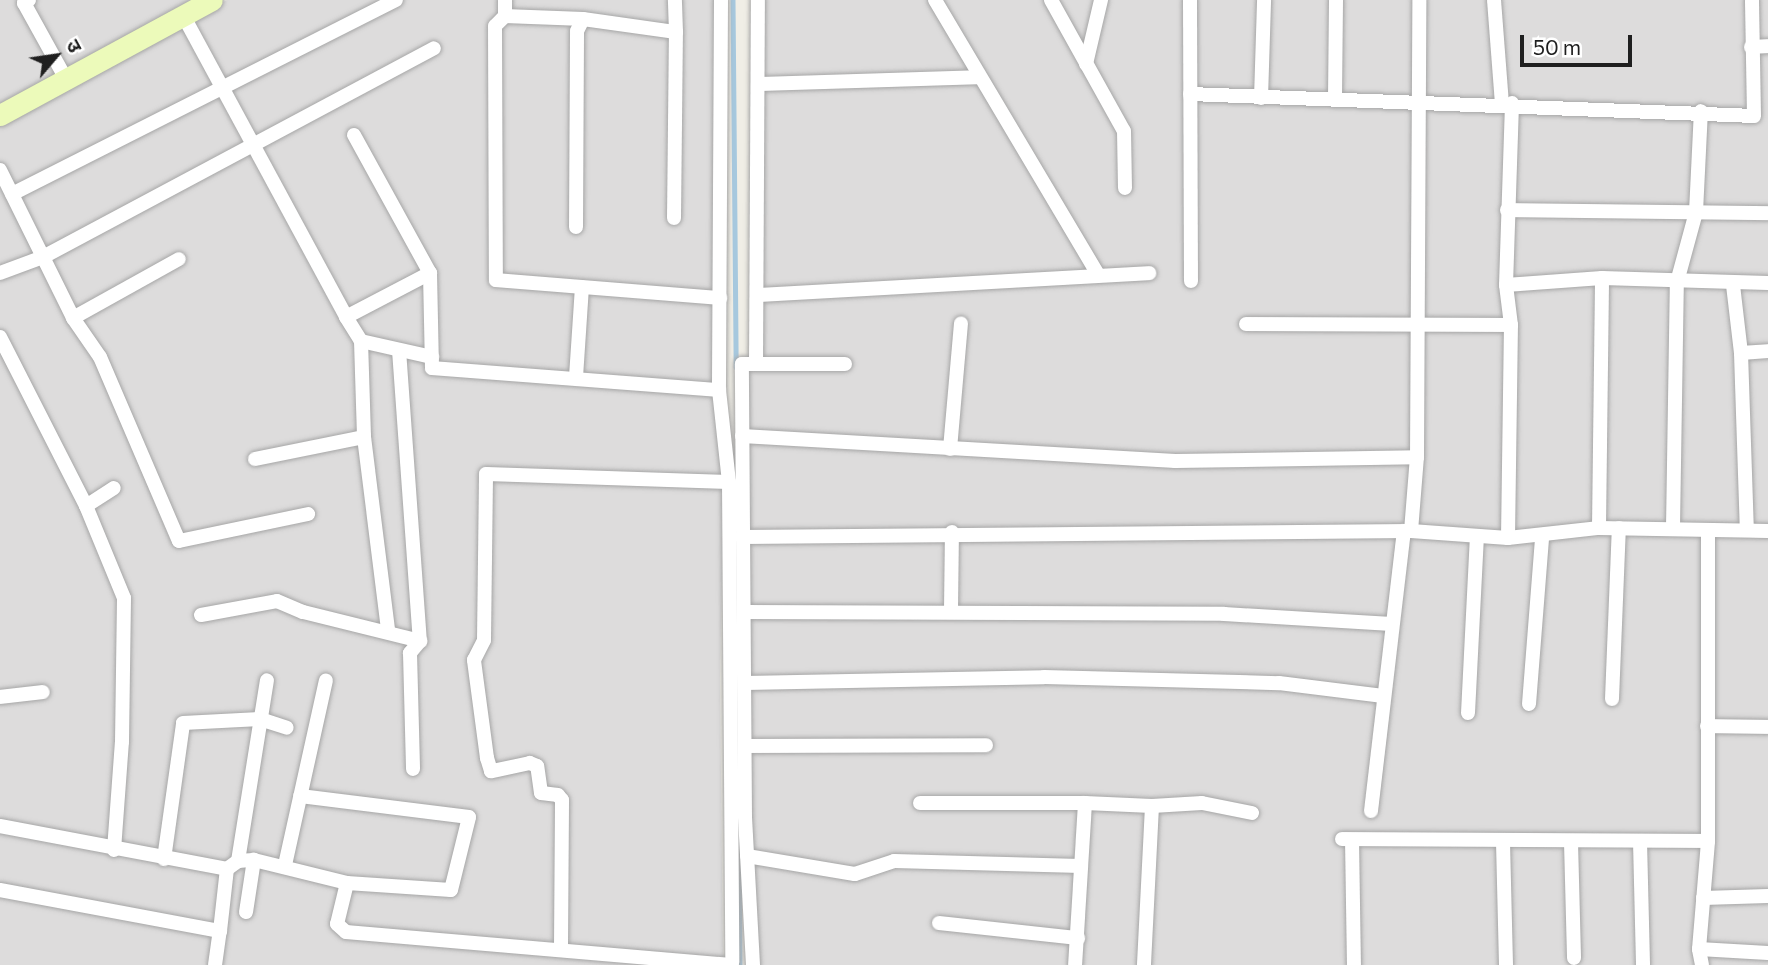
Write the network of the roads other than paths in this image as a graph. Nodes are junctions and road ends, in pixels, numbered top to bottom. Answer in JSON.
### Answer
{"nodes":[{"id":1,"x":29,"y":0,"type":"edge"},
{"id":2,"x":212,"y":0,"type":"edge"},
{"id":3,"x":396,"y":0,"type":"edge"},
{"id":4,"x":505,"y":0,"type":"edge"},
{"id":5,"x":675,"y":0,"type":"edge"},
{"id":6,"x":721,"y":0,"type":"edge"},
{"id":7,"x":758,"y":0,"type":"edge"},
{"id":8,"x":935,"y":0,"type":"edge"},
{"id":9,"x":1051,"y":0,"type":"edge"},
{"id":10,"x":1101,"y":0,"type":"edge"},
{"id":11,"x":1190,"y":0,"type":"edge"},
{"id":12,"x":1264,"y":0,"type":"edge"},
{"id":13,"x":1336,"y":0,"type":"edge"},
{"id":14,"x":1419,"y":0,"type":"edge"},
{"id":15,"x":1494,"y":0,"type":"edge"},
{"id":16,"x":1752,"y":0,"type":"edge"},
{"id":17,"x":183,"y":16,"type":"junction"},
{"id":18,"x":505,"y":16,"type":"junction"},
{"id":19,"x":583,"y":19,"type":"junction"},
{"id":20,"x":676,"y":32,"type":"junction"},
{"id":21,"x":1768,"y":46,"type":"edge"},
{"id":22,"x":1751,"y":47,"type":"junction"},
{"id":23,"x":434,"y":48,"type":"dead end"},
{"id":24,"x":1086,"y":64,"type":"junction"},
{"id":25,"x":978,"y":77,"type":"junction"},
{"id":26,"x":66,"y":79,"type":"junction"},
{"id":27,"x":759,"y":83,"type":"junction"},
{"id":28,"x":222,"y":88,"type":"junction"},
{"id":29,"x":1190,"y":94,"type":"junction"},
{"id":30,"x":1335,"y":97,"type":"junction"},
{"id":31,"x":1261,"y":99,"type":"junction"},
{"id":32,"x":1419,"y":101,"type":"junction"},
{"id":33,"x":1507,"y":103,"type":"junction"},
{"id":34,"x":1701,"y":111,"type":"junction"},
{"id":35,"x":0,"y":115,"type":"edge"},
{"id":36,"x":1761,"y":116,"type":"edge"},
{"id":37,"x":354,"y":135,"type":"dead end"},
{"id":38,"x":253,"y":144,"type":"junction"},
{"id":39,"x":0,"y":170,"type":"edge"},
{"id":40,"x":1125,"y":188,"type":"dead end"},
{"id":41,"x":12,"y":194,"type":"junction"},
{"id":42,"x":1507,"y":209,"type":"junction"},
{"id":43,"x":1696,"y":212,"type":"junction"},
{"id":44,"x":1768,"y":213,"type":"edge"},
{"id":45,"x":674,"y":218,"type":"dead end"},
{"id":46,"x":576,"y":226,"type":"dead end"},
{"id":47,"x":43,"y":257,"type":"junction"},
{"id":48,"x":179,"y":259,"type":"dead end"},
{"id":49,"x":0,"y":273,"type":"edge"},
{"id":50,"x":1149,"y":273,"type":"dead end"},
{"id":51,"x":430,"y":274,"type":"junction"},
{"id":52,"x":1098,"y":275,"type":"junction"},
{"id":53,"x":1602,"y":278,"type":"junction"},
{"id":54,"x":1191,"y":281,"type":"dead end"},
{"id":55,"x":1677,"y":282,"type":"junction"},
{"id":56,"x":1768,"y":283,"type":"edge"},
{"id":57,"x":1506,"y":285,"type":"junction"},
{"id":58,"x":1733,"y":285,"type":"junction"},
{"id":59,"x":582,"y":287,"type":"junction"},
{"id":60,"x":757,"y":295,"type":"junction"},
{"id":61,"x":720,"y":298,"type":"junction"},
{"id":62,"x":346,"y":317,"type":"junction"},
{"id":63,"x":73,"y":318,"type":"junction"},
{"id":64,"x":961,"y":323,"type":"dead end"},
{"id":65,"x":1246,"y":324,"type":"dead end"},
{"id":66,"x":1416,"y":324,"type":"junction"},
{"id":67,"x":1511,"y":325,"type":"junction"},
{"id":68,"x":0,"y":337,"type":"edge"},
{"id":69,"x":361,"y":341,"type":"junction"},
{"id":70,"x":399,"y":349,"type":"junction"},
{"id":71,"x":1768,"y":351,"type":"edge"},
{"id":72,"x":1741,"y":353,"type":"junction"},
{"id":73,"x":432,"y":357,"type":"junction"},
{"id":74,"x":756,"y":364,"type":"junction"},
{"id":75,"x":845,"y":364,"type":"dead end"},
{"id":76,"x":576,"y":377,"type":"junction"},
{"id":77,"x":719,"y":390,"type":"junction"},
{"id":78,"x":742,"y":436,"type":"junction"},
{"id":79,"x":364,"y":437,"type":"junction"},
{"id":80,"x":950,"y":449,"type":"junction"},
{"id":81,"x":1417,"y":457,"type":"junction"},
{"id":82,"x":255,"y":459,"type":"dead end"},
{"id":83,"x":729,"y":482,"type":"junction"},
{"id":84,"x":114,"y":488,"type":"dead end"},
{"id":85,"x":86,"y":506,"type":"junction"},
{"id":86,"x":307,"y":514,"type":"dead end"},
{"id":87,"x":1599,"y":528,"type":"junction"},
{"id":88,"x":1619,"y":528,"type":"junction"},
{"id":89,"x":1673,"y":528,"type":"junction"},
{"id":90,"x":1708,"y":530,"type":"junction"},
{"id":91,"x":1747,"y":530,"type":"junction"},
{"id":92,"x":1407,"y":531,"type":"junction"},
{"id":93,"x":1768,"y":531,"type":"edge"},
{"id":94,"x":952,"y":532,"type":"junction"},
{"id":95,"x":1477,"y":536,"type":"junction"},
{"id":96,"x":742,"y":537,"type":"junction"},
{"id":97,"x":1542,"y":537,"type":"junction"},
{"id":98,"x":1508,"y":538,"type":"junction"},
{"id":99,"x":951,"y":610,"type":"junction"},
{"id":100,"x":744,"y":612,"type":"junction"},
{"id":101,"x":201,"y":615,"type":"dead end"},
{"id":102,"x":1392,"y":624,"type":"junction"},
{"id":103,"x":388,"y":631,"type":"junction"},
{"id":104,"x":420,"y":640,"type":"junction"},
{"id":105,"x":267,"y":680,"type":"dead end"},
{"id":106,"x":326,"y":680,"type":"dead end"},
{"id":107,"x":746,"y":683,"type":"junction"},
{"id":108,"x":43,"y":692,"type":"dead end"},
{"id":109,"x":1383,"y":696,"type":"junction"},
{"id":110,"x":0,"y":697,"type":"edge"},
{"id":111,"x":1612,"y":699,"type":"dead end"},
{"id":112,"x":1529,"y":704,"type":"dead end"},
{"id":113,"x":1468,"y":713,"type":"dead end"},
{"id":114,"x":260,"y":719,"type":"junction"},
{"id":115,"x":1707,"y":726,"type":"junction"},
{"id":116,"x":1768,"y":727,"type":"edge"},
{"id":117,"x":287,"y":728,"type":"dead end"},
{"id":118,"x":986,"y":745,"type":"dead end"},
{"id":119,"x":747,"y":746,"type":"junction"},
{"id":120,"x":413,"y":769,"type":"dead end"},
{"id":121,"x":300,"y":796,"type":"junction"},
{"id":122,"x":920,"y":803,"type":"dead end"},
{"id":123,"x":1085,"y":803,"type":"junction"},
{"id":124,"x":1153,"y":806,"type":"junction"},
{"id":125,"x":1371,"y":811,"type":"dead end"},
{"id":126,"x":1252,"y":813,"type":"dead end"},
{"id":127,"x":0,"y":827,"type":"edge"},
{"id":128,"x":1640,"y":841,"type":"junction"},
{"id":129,"x":1708,"y":841,"type":"junction"},
{"id":130,"x":1503,"y":842,"type":"junction"},
{"id":131,"x":1571,"y":842,"type":"junction"},
{"id":132,"x":114,"y":850,"type":"junction"},
{"id":133,"x":747,"y":856,"type":"junction"},
{"id":134,"x":164,"y":859,"type":"junction"},
{"id":135,"x":254,"y":860,"type":"junction"},
{"id":136,"x":233,"y":865,"type":"junction"},
{"id":137,"x":285,"y":865,"type":"junction"},
{"id":138,"x":1081,"y":866,"type":"junction"},
{"id":139,"x":347,"y":883,"type":"junction"},
{"id":140,"x":0,"y":890,"type":"edge"},
{"id":141,"x":1768,"y":896,"type":"edge"},
{"id":142,"x":1703,"y":898,"type":"junction"},
{"id":143,"x":246,"y":912,"type":"dead end"},
{"id":144,"x":939,"y":923,"type":"dead end"},
{"id":145,"x":220,"y":931,"type":"junction"},
{"id":146,"x":1078,"y":938,"type":"junction"},
{"id":147,"x":561,"y":947,"type":"junction"},
{"id":148,"x":1699,"y":949,"type":"junction"},
{"id":149,"x":1768,"y":953,"type":"edge"},
{"id":150,"x":1574,"y":958,"type":"dead end"},
{"id":151,"x":732,"y":964,"type":"edge"},
{"id":152,"x":215,"y":965,"type":"edge"},
{"id":153,"x":752,"y":965,"type":"edge"},
{"id":154,"x":1075,"y":965,"type":"edge"},
{"id":155,"x":1144,"y":965,"type":"edge"},
{"id":156,"x":1354,"y":965,"type":"edge"},
{"id":157,"x":1506,"y":965,"type":"edge"},
{"id":158,"x":1643,"y":965,"type":"edge"},
{"id":159,"x":1702,"y":965,"type":"edge"}],
"edges":[{"from":1,"to":26,"type":"street"},
{"from":2,"to":17,"type":"main road"},
{"from":3,"to":28,"type":"street"},
{"from":4,"to":18,"type":"street"},
{"from":5,"to":20,"type":"street"},
{"from":6,"to":61,"type":"street"},
{"from":7,"to":27,"type":"street"},
{"from":8,"to":25,"type":"street"},
{"from":9,"to":24,"type":"street"},
{"from":10,"to":24,"type":"street"},
{"from":11,"to":29,"type":"street"},
{"from":12,"to":31,"type":"street"},
{"from":13,"to":30,"type":"street"},
{"from":14,"to":32,"type":"street"},
{"from":15,"to":33,"type":"street"},
{"from":16,"to":22,"type":"street"},
{"from":17,"to":26,"type":"main road"},
{"from":17,"to":28,"type":"street"},
{"from":18,"to":19,"type":"street"},
{"from":18,"to":59,"type":"street"},
{"from":19,"to":20,"type":"street"},
{"from":19,"to":46,"type":"street"},
{"from":20,"to":45,"type":"street"},
{"from":21,"to":22,"type":"street"},
{"from":22,"to":36,"type":"street"},
{"from":23,"to":38,"type":"street"},
{"from":24,"to":40,"type":"street"},
{"from":25,"to":27,"type":"street"},
{"from":25,"to":52,"type":"street"},
{"from":26,"to":35,"type":"main road"},
{"from":27,"to":60,"type":"street"},
{"from":28,"to":38,"type":"street"},
{"from":28,"to":41,"type":"street"},
{"from":29,"to":31,"type":"street"},
{"from":29,"to":54,"type":"street"},
{"from":30,"to":31,"type":"street"},
{"from":30,"to":32,"type":"street"},
{"from":32,"to":33,"type":"street"},
{"from":32,"to":66,"type":"street"},
{"from":33,"to":34,"type":"street"},
{"from":33,"to":42,"type":"street"},
{"from":34,"to":36,"type":"street"},
{"from":34,"to":43,"type":"street"},
{"from":37,"to":51,"type":"street"},
{"from":38,"to":47,"type":"street"},
{"from":38,"to":62,"type":"street"},
{"from":39,"to":41,"type":"street"},
{"from":41,"to":47,"type":"street"},
{"from":42,"to":43,"type":"street"},
{"from":42,"to":57,"type":"street"},
{"from":43,"to":44,"type":"street"},
{"from":43,"to":55,"type":"street"},
{"from":47,"to":49,"type":"street"},
{"from":47,"to":63,"type":"street"},
{"from":48,"to":63,"type":"street"},
{"from":50,"to":52,"type":"street"},
{"from":51,"to":62,"type":"street"},
{"from":51,"to":73,"type":"street"},
{"from":52,"to":60,"type":"street"},
{"from":53,"to":55,"type":"street"},
{"from":53,"to":57,"type":"street"},
{"from":53,"to":87,"type":"street"},
{"from":55,"to":58,"type":"street"},
{"from":55,"to":89,"type":"street"},
{"from":56,"to":58,"type":"street"},
{"from":57,"to":67,"type":"street"},
{"from":58,"to":72,"type":"street"},
{"from":59,"to":61,"type":"street"},
{"from":59,"to":76,"type":"street"},
{"from":60,"to":74,"type":"street"},
{"from":61,"to":77,"type":"street"},
{"from":62,"to":69,"type":"street"},
{"from":63,"to":86,"type":"street"},
{"from":64,"to":80,"type":"street"},
{"from":65,"to":66,"type":"street"},
{"from":66,"to":67,"type":"street"},
{"from":66,"to":81,"type":"street"},
{"from":67,"to":98,"type":"street"},
{"from":68,"to":85,"type":"street"},
{"from":69,"to":70,"type":"street"},
{"from":69,"to":79,"type":"street"},
{"from":70,"to":73,"type":"street"},
{"from":70,"to":104,"type":"street"},
{"from":71,"to":72,"type":"street"},
{"from":72,"to":91,"type":"street"},
{"from":73,"to":76,"type":"street"},
{"from":74,"to":75,"type":"street"},
{"from":74,"to":78,"type":"street"},
{"from":76,"to":77,"type":"street"},
{"from":77,"to":83,"type":"street"},
{"from":78,"to":80,"type":"street"},
{"from":78,"to":96,"type":"street"},
{"from":79,"to":82,"type":"street"},
{"from":79,"to":103,"type":"street"},
{"from":80,"to":81,"type":"street"},
{"from":81,"to":92,"type":"street"},
{"from":83,"to":147,"type":"street"},
{"from":83,"to":151,"type":"street"},
{"from":84,"to":85,"type":"street"},
{"from":85,"to":132,"type":"street"},
{"from":87,"to":88,"type":"street"},
{"from":87,"to":97,"type":"street"},
{"from":88,"to":89,"type":"street"},
{"from":88,"to":111,"type":"street"},
{"from":89,"to":90,"type":"street"},
{"from":90,"to":91,"type":"street"},
{"from":90,"to":115,"type":"street"},
{"from":91,"to":93,"type":"street"},
{"from":92,"to":94,"type":"street"},
{"from":92,"to":95,"type":"street"},
{"from":92,"to":102,"type":"street"},
{"from":94,"to":96,"type":"street"},
{"from":94,"to":99,"type":"street"},
{"from":95,"to":98,"type":"street"},
{"from":95,"to":113,"type":"street"},
{"from":96,"to":100,"type":"street"},
{"from":97,"to":98,"type":"street"},
{"from":97,"to":112,"type":"street"},
{"from":99,"to":100,"type":"street"},
{"from":99,"to":102,"type":"street"},
{"from":100,"to":107,"type":"street"},
{"from":101,"to":103,"type":"street"},
{"from":102,"to":109,"type":"street"},
{"from":103,"to":104,"type":"street"},
{"from":104,"to":120,"type":"street"},
{"from":105,"to":114,"type":"street"},
{"from":106,"to":121,"type":"street"},
{"from":107,"to":109,"type":"street"},
{"from":107,"to":119,"type":"street"},
{"from":108,"to":110,"type":"street"},
{"from":109,"to":125,"type":"street"},
{"from":114,"to":117,"type":"street"},
{"from":114,"to":134,"type":"street"},
{"from":114,"to":136,"type":"street"},
{"from":115,"to":116,"type":"street"},
{"from":115,"to":129,"type":"street"},
{"from":118,"to":119,"type":"street"},
{"from":119,"to":133,"type":"street"},
{"from":121,"to":137,"type":"street"},
{"from":121,"to":139,"type":"street"},
{"from":122,"to":123,"type":"street"},
{"from":123,"to":124,"type":"street"},
{"from":123,"to":138,"type":"street"},
{"from":124,"to":126,"type":"street"},
{"from":124,"to":155,"type":"street"},
{"from":127,"to":132,"type":"street"},
{"from":128,"to":129,"type":"street"},
{"from":128,"to":131,"type":"street"},
{"from":128,"to":158,"type":"street"},
{"from":129,"to":142,"type":"street"},
{"from":130,"to":131,"type":"street"},
{"from":130,"to":156,"type":"street"},
{"from":130,"to":157,"type":"street"},
{"from":131,"to":150,"type":"street"},
{"from":132,"to":134,"type":"street"},
{"from":133,"to":138,"type":"street"},
{"from":133,"to":153,"type":"street"},
{"from":134,"to":136,"type":"street"},
{"from":135,"to":136,"type":"street"},
{"from":135,"to":137,"type":"street"},
{"from":135,"to":143,"type":"street"},
{"from":136,"to":145,"type":"street"},
{"from":137,"to":139,"type":"street"},
{"from":138,"to":146,"type":"street"},
{"from":139,"to":147,"type":"street"},
{"from":140,"to":145,"type":"street"},
{"from":141,"to":142,"type":"street"},
{"from":142,"to":148,"type":"street"},
{"from":144,"to":146,"type":"street"},
{"from":145,"to":152,"type":"street"},
{"from":146,"to":154,"type":"street"},
{"from":147,"to":151,"type":"street"},
{"from":148,"to":149,"type":"street"},
{"from":148,"to":159,"type":"street"}]}
